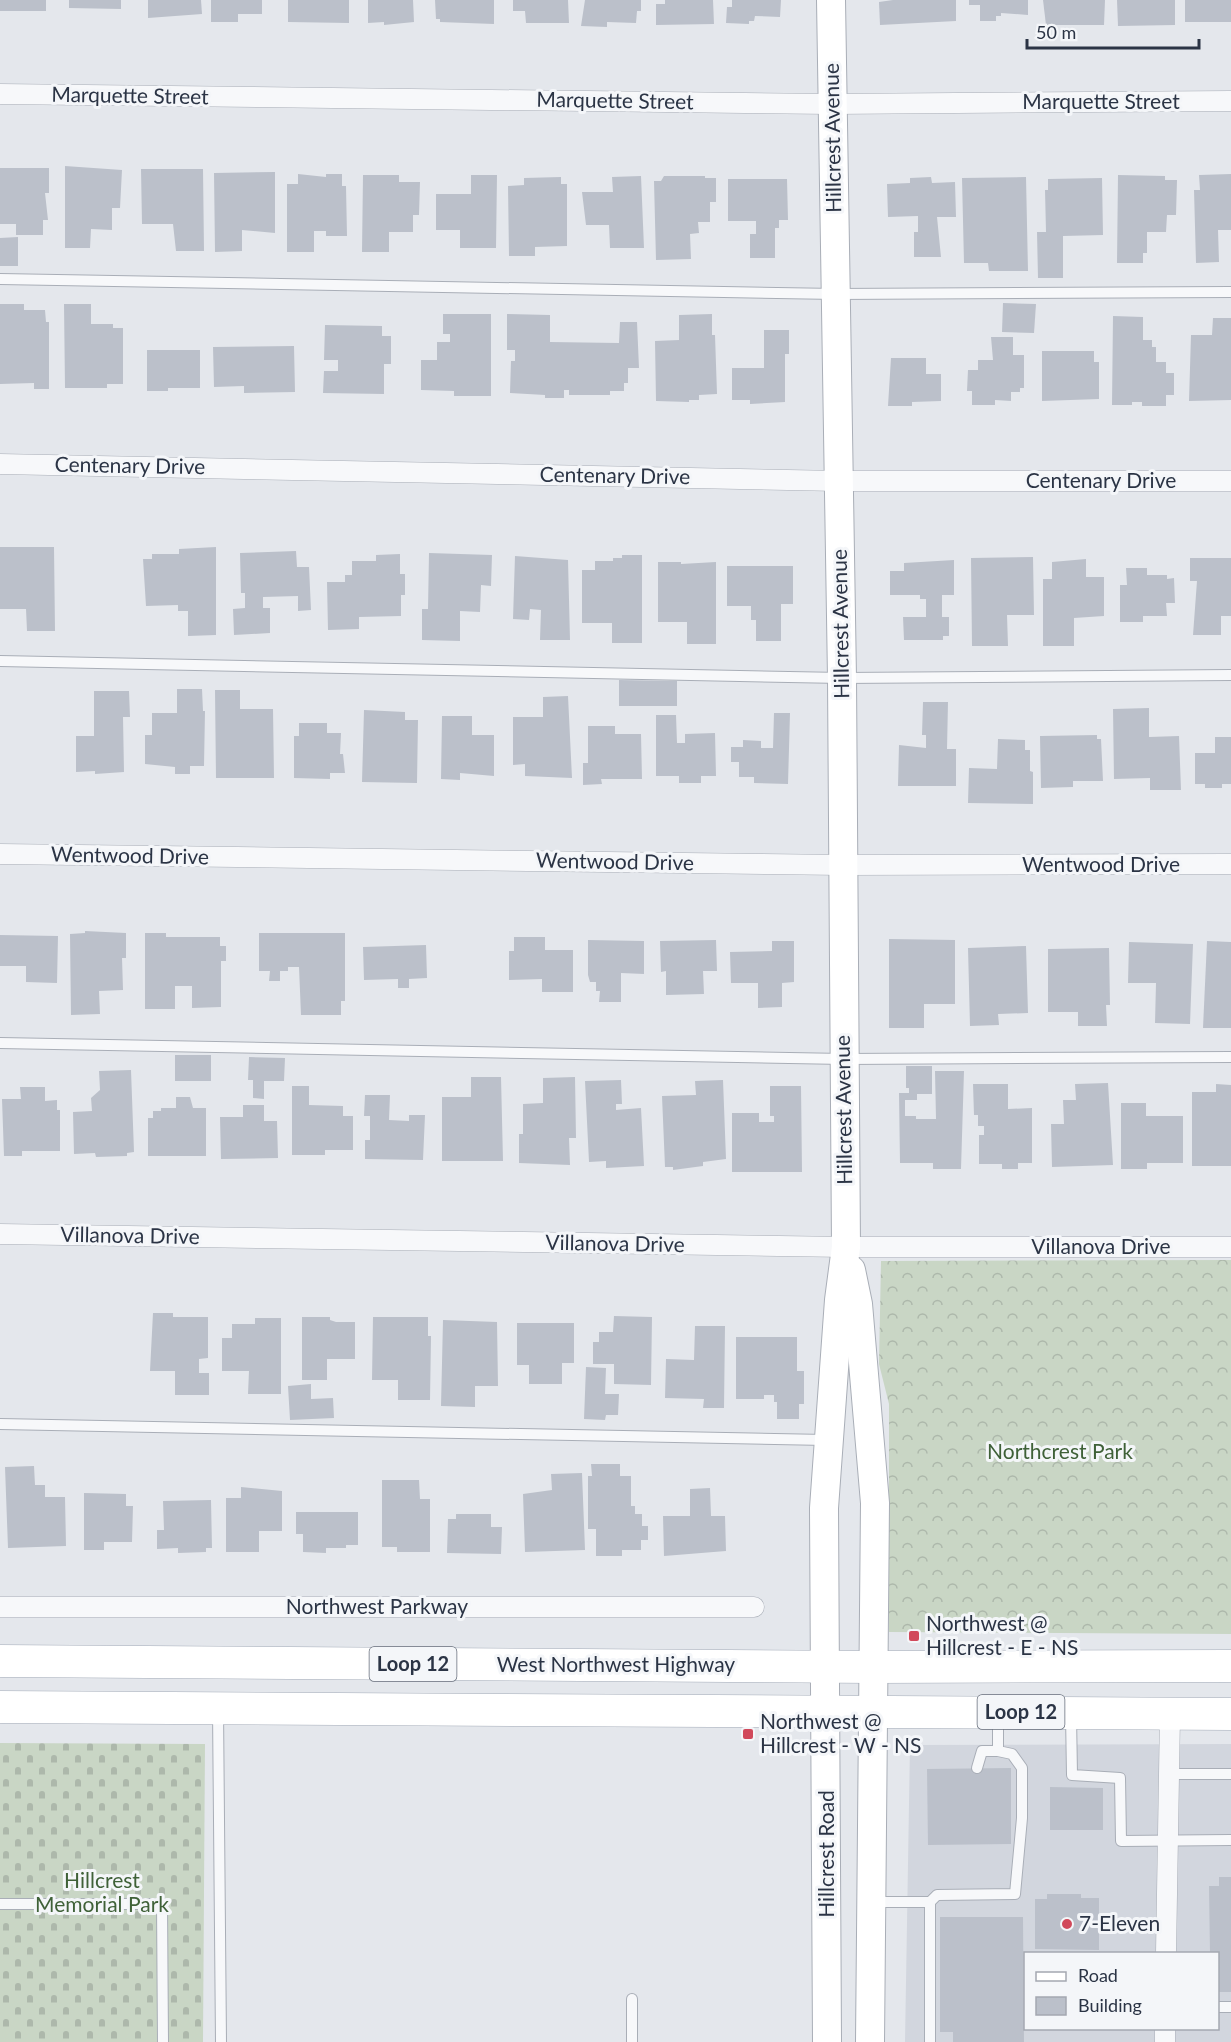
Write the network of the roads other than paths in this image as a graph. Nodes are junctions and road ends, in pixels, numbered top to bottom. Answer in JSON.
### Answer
{"nodes":[{"id":1,"x":831,"y":0,"type":"edge"},
{"id":2,"x":0,"y":94,"type":"edge"},
{"id":3,"x":1231,"y":100,"type":"edge"},
{"id":4,"x":832,"y":104,"type":"junction"},
{"id":5,"x":0,"y":279,"type":"edge"},
{"id":6,"x":1231,"y":292,"type":"edge"},
{"id":7,"x":836,"y":294,"type":"junction"},
{"id":8,"x":0,"y":464,"type":"edge"},
{"id":9,"x":839,"y":481,"type":"junction"},
{"id":10,"x":1231,"y":481,"type":"edge"},
{"id":11,"x":0,"y":661,"type":"edge"},
{"id":12,"x":1231,"y":675,"type":"edge"},
{"id":13,"x":842,"y":678,"type":"junction"},
{"id":14,"x":0,"y":854,"type":"edge"},
{"id":15,"x":1231,"y":864,"type":"edge"},
{"id":16,"x":843,"y":865,"type":"junction"},
{"id":17,"x":0,"y":1043,"type":"edge"},
{"id":18,"x":1231,"y":1057,"type":"edge"},
{"id":19,"x":844,"y":1059,"type":"junction"},
{"id":20,"x":0,"y":1234,"type":"edge"},
{"id":21,"x":846,"y":1247,"type":"junction"},
{"id":22,"x":1231,"y":1247,"type":"edge"},
{"id":23,"x":0,"y":1424,"type":"edge"},
{"id":24,"x":830,"y":1440,"type":"junction"},
{"id":25,"x":0,"y":1607,"type":"edge"},
{"id":26,"x":754,"y":1607,"type":"dead end"},
{"id":27,"x":0,"y":1662,"type":"edge"},
{"id":28,"x":826,"y":1666,"type":"junction"},
{"id":29,"x":1231,"y":1666,"type":"edge"},
{"id":30,"x":873,"y":1667,"type":"junction"},
{"id":31,"x":0,"y":1707,"type":"edge"},
{"id":32,"x":218,"y":1708,"type":"junction"},
{"id":33,"x":826,"y":1711,"type":"junction"},
{"id":34,"x":872,"y":1711,"type":"junction"},
{"id":35,"x":998,"y":1712,"type":"junction"},
{"id":36,"x":1071,"y":1713,"type":"junction"},
{"id":37,"x":1170,"y":1714,"type":"junction"},
{"id":38,"x":1231,"y":1714,"type":"edge"},
{"id":39,"x":998,"y":1751,"type":"junction"},
{"id":40,"x":977,"y":1768,"type":"dead end"},
{"id":41,"x":1169,"y":1774,"type":"junction"},
{"id":42,"x":1231,"y":1774,"type":"edge"},
{"id":43,"x":1231,"y":1840,"type":"edge"},
{"id":44,"x":1168,"y":1841,"type":"junction"},
{"id":45,"x":870,"y":1902,"type":"junction"},
{"id":46,"x":930,"y":1902,"type":"junction"},
{"id":47,"x":0,"y":1904,"type":"edge"},
{"id":48,"x":1166,"y":1952,"type":"edge"},
{"id":49,"x":632,"y":1999,"type":"dead end"},
{"id":50,"x":163,"y":2042,"type":"edge"},
{"id":51,"x":221,"y":2042,"type":"edge"},
{"id":52,"x":632,"y":2042,"type":"edge"},
{"id":53,"x":827,"y":2042,"type":"edge"},
{"id":54,"x":870,"y":2042,"type":"edge"},
{"id":55,"x":930,"y":2042,"type":"edge"}],
"edges":[{"from":1,"to":4,"type":"street","name":"Hillcrest Avenue"},
{"from":2,"to":4,"type":"street","name":"Marquette Street"},
{"from":3,"to":4,"type":"street","name":"Marquette Street"},
{"from":4,"to":7,"type":"street","name":"Hillcrest Avenue"},
{"from":5,"to":7,"type":"lane"},
{"from":6,"to":7,"type":"lane"},
{"from":7,"to":9,"type":"street","name":"Hillcrest Avenue"},
{"from":8,"to":9,"type":"street","name":"Centenary Drive"},
{"from":9,"to":10,"type":"street","name":"Centenary Drive"},
{"from":9,"to":13,"type":"street","name":"Hillcrest Avenue"},
{"from":11,"to":13,"type":"lane"},
{"from":12,"to":13,"type":"lane"},
{"from":13,"to":16,"type":"street","name":"Hillcrest Avenue"},
{"from":14,"to":16,"type":"street","name":"Wentwood Drive"},
{"from":15,"to":16,"type":"street","name":"Wentwood Drive"},
{"from":16,"to":19,"type":"street","name":"Hillcrest Avenue"},
{"from":17,"to":19,"type":"lane"},
{"from":18,"to":19,"type":"lane"},
{"from":19,"to":21,"type":"street","name":"Hillcrest Avenue"},
{"from":20,"to":21,"type":"street","name":"Villanova Drive"},
{"from":21,"to":22,"type":"street","name":"Villanova Drive"},
{"from":21,"to":24,"type":"street","name":"Hillcrest Avenue"},
{"from":21,"to":30,"type":"street","name":"Hillcrest Avenue"},
{"from":23,"to":24,"type":"lane"},
{"from":24,"to":28,"type":"street","name":"Hillcrest Avenue"},
{"from":25,"to":26,"type":"street","name":"Northwest Parkway"},
{"from":27,"to":28,"type":"main road","name":"West Northwest Highway","number":"Loop 12"},
{"from":28,"to":30,"type":"main road","name":"West Northwest Highway","number":"Loop 12"},
{"from":28,"to":33,"type":"street","name":"Hillcrest Road"},
{"from":29,"to":30,"type":"main road","name":"West Northwest Highway","number":"Loop 12"},
{"from":30,"to":34,"type":"street","name":"Hillcrest Road"},
{"from":31,"to":32,"type":"main road","number":"Loop 12"},
{"from":32,"to":33,"type":"main road","number":"Loop 12"},
{"from":32,"to":51,"type":"lane"},
{"from":33,"to":34,"type":"main road","number":"Loop 12"},
{"from":33,"to":53,"type":"street","name":"Hillcrest Road"},
{"from":34,"to":35,"type":"main road","number":"Loop 12"},
{"from":34,"to":45,"type":"street","name":"Hillcrest Road"},
{"from":35,"to":36,"type":"main road","number":"Loop 12"},
{"from":35,"to":39,"type":"lane"},
{"from":36,"to":37,"type":"main road","number":"Loop 12"},
{"from":36,"to":44,"type":"lane"},
{"from":37,"to":38,"type":"main road","number":"Loop 12"},
{"from":37,"to":41,"type":"street"},
{"from":39,"to":40,"type":"lane"},
{"from":39,"to":46,"type":"lane"},
{"from":41,"to":42,"type":"lane"},
{"from":41,"to":44,"type":"street"},
{"from":43,"to":44,"type":"lane"},
{"from":44,"to":48,"type":"street"},
{"from":45,"to":46,"type":"lane"},
{"from":45,"to":54,"type":"street","name":"Hillcrest Road"},
{"from":46,"to":55,"type":"lane"},
{"from":47,"to":50,"type":"lane"},
{"from":49,"to":52,"type":"lane"}]}
